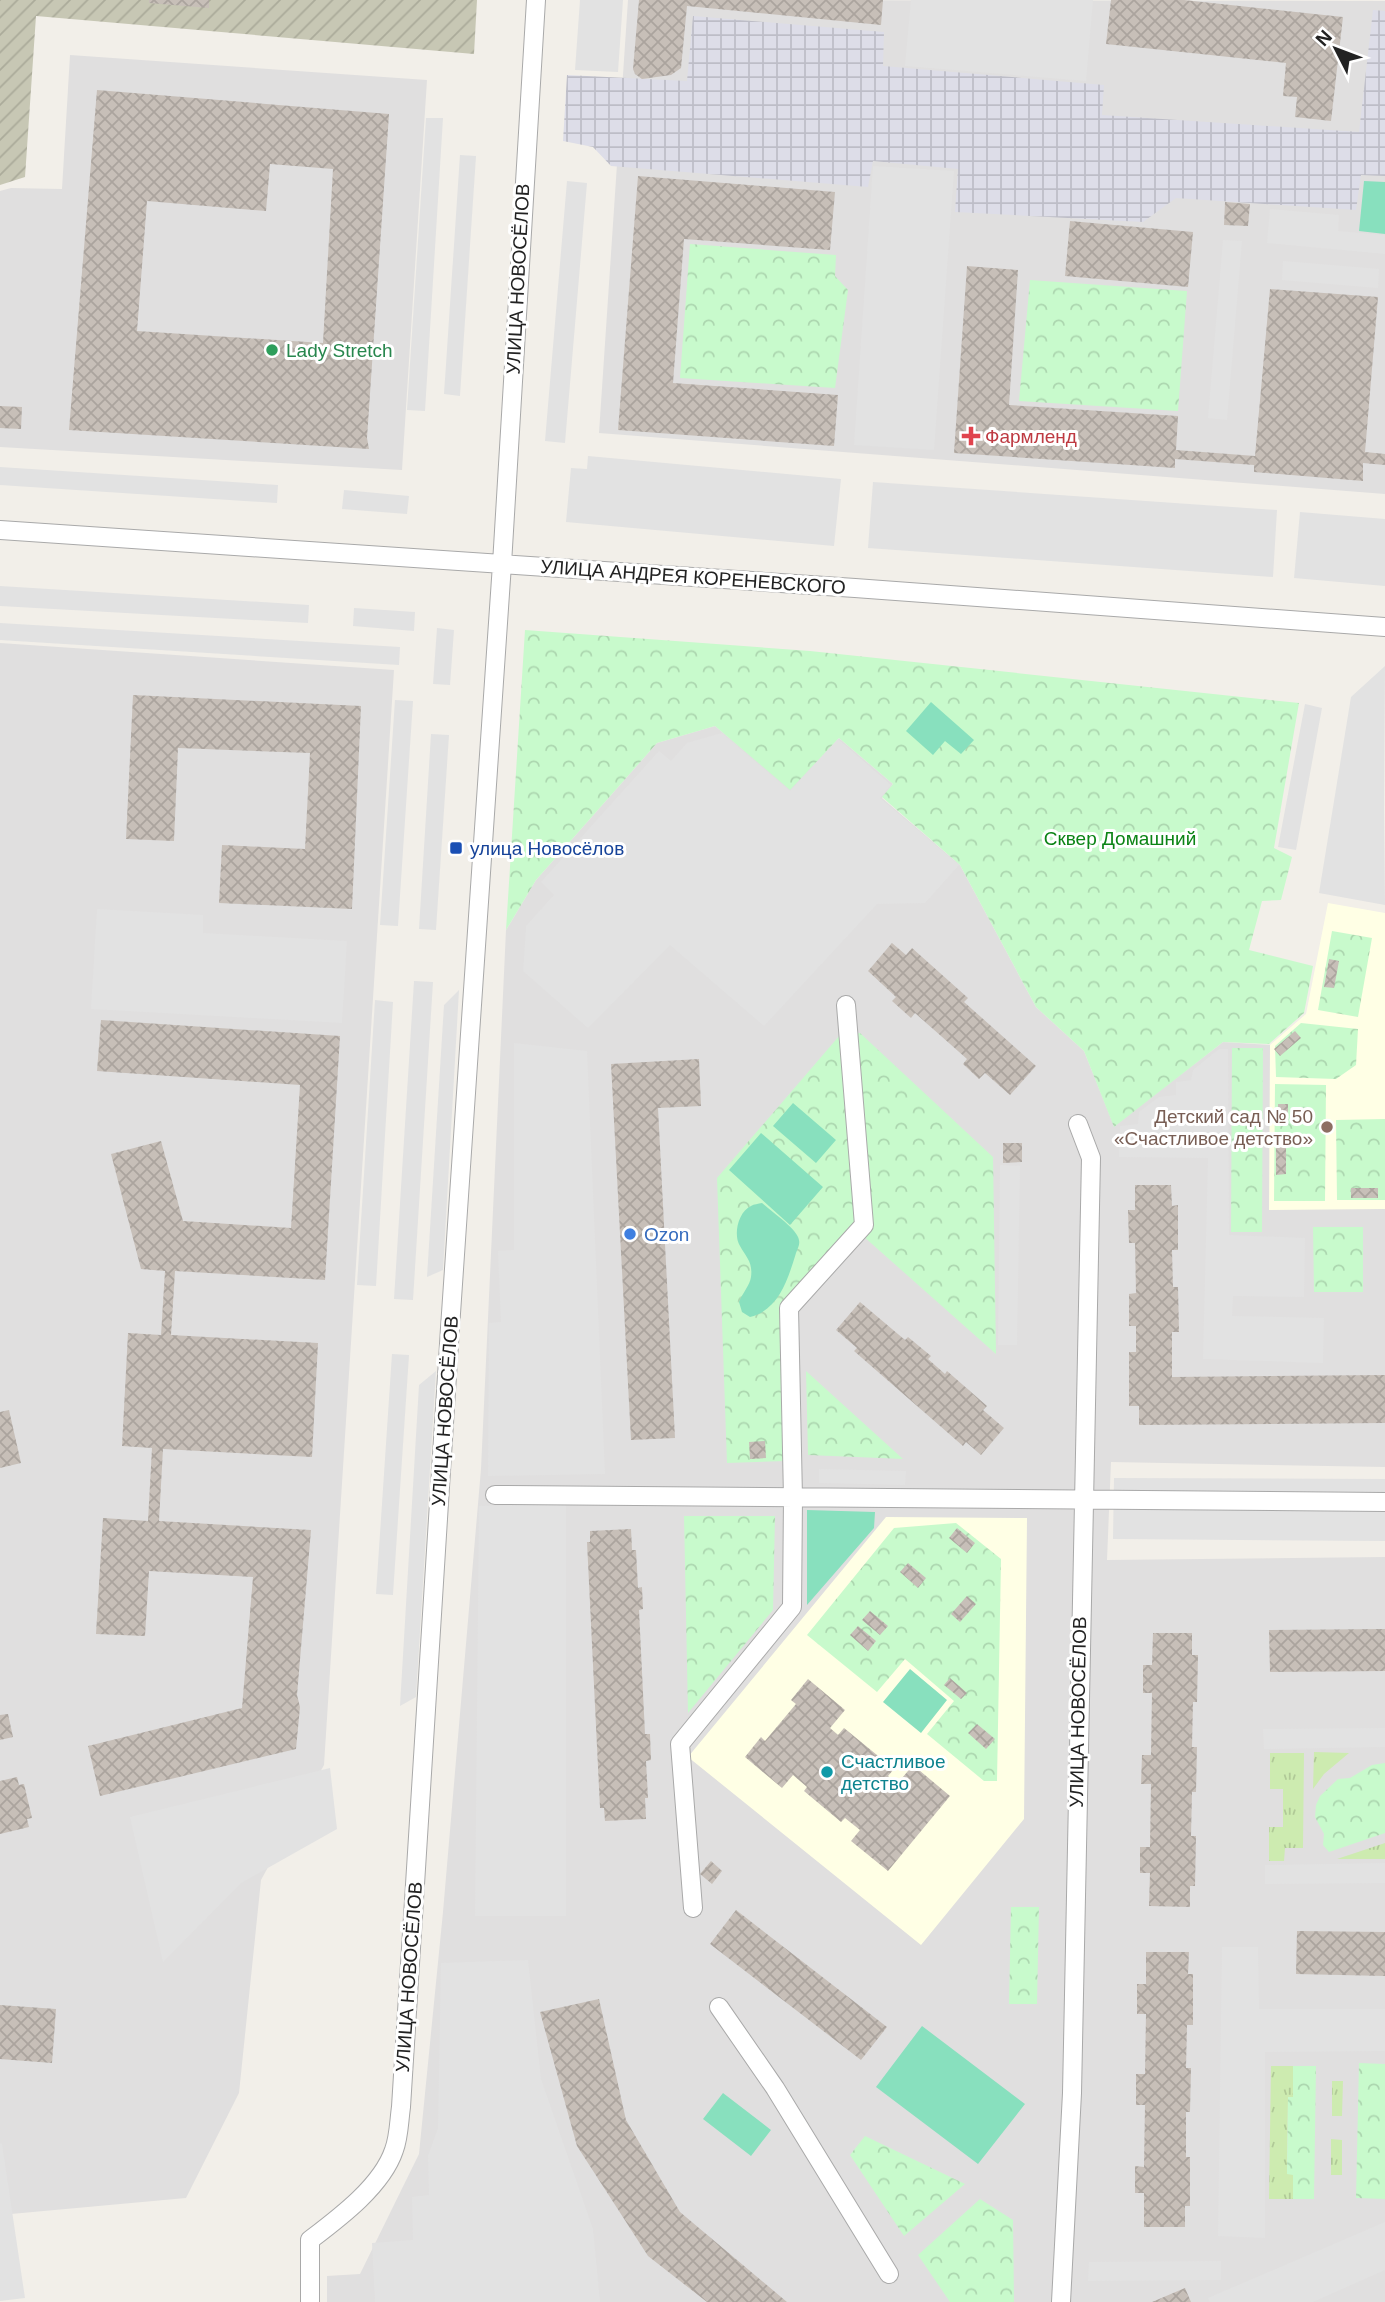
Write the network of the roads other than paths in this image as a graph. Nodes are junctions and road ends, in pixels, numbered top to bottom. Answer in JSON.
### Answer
{"nodes":[{"id":1,"x":536,"y":0,"type":"edge"},
{"id":2,"x":0,"y":530,"type":"edge"},
{"id":3,"x":502,"y":564,"type":"junction"},
{"id":4,"x":1385,"y":627,"type":"edge"},
{"id":5,"x":846,"y":1004,"type":"dead end"},
{"id":6,"x":1078,"y":1124,"type":"dead end"},
{"id":7,"x":495,"y":1496,"type":"dead end"},
{"id":8,"x":793,"y":1498,"type":"junction"},
{"id":9,"x":1083,"y":1500,"type":"junction"},
{"id":10,"x":1385,"y":1502,"type":"edge"},
{"id":11,"x":693,"y":1908,"type":"dead end"},
{"id":12,"x":719,"y":2007,"type":"dead end"},
{"id":13,"x":889,"y":2274,"type":"dead end"},
{"id":14,"x":310,"y":2302,"type":"edge"},
{"id":15,"x":1060,"y":2302,"type":"edge"}],
"edges":[{"from":1,"to":3,"type":"street","name":"УЛИЦА НОВОСЁЛОВ"},
{"from":2,"to":3,"type":"street","name":"УЛИЦА АНДРЕЯ КОРЕНЕВСКОГО"},
{"from":3,"to":4,"type":"street","name":"УЛИЦА АНДРЕЯ КОРЕНЕВСКОГО"},
{"from":3,"to":14,"type":"street","name":"УЛИЦА НОВОСЁЛОВ"},
{"from":5,"to":8,"type":"street"},
{"from":6,"to":9,"type":"street","name":"УЛИЦА НОВОСЁЛОВ"},
{"from":7,"to":8,"type":"street"},
{"from":8,"to":9,"type":"street"},
{"from":8,"to":11,"type":"street"},
{"from":9,"to":10,"type":"street"},
{"from":9,"to":15,"type":"street","name":"УЛИЦА НОВОСЁЛОВ"},
{"from":12,"to":13,"type":"street"}]}
